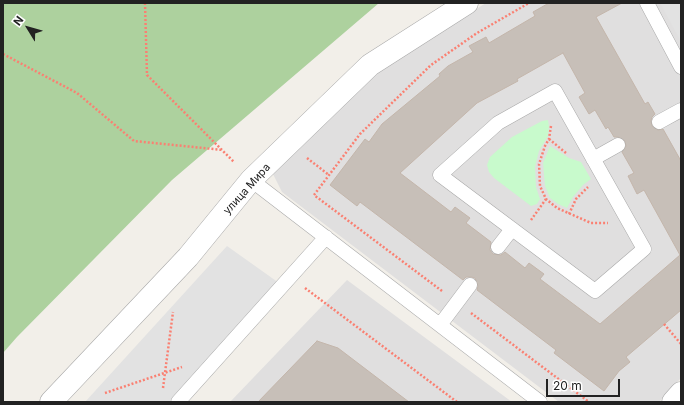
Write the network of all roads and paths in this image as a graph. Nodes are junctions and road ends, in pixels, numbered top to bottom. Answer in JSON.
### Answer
{"nodes":[{"id":1,"x":145,"y":3,"type":"edge"},
{"id":2,"x":467,"y":3,"type":"edge"},
{"id":3,"x":529,"y":3,"type":"edge"},
{"id":4,"x":647,"y":3,"type":"edge"},
{"id":5,"x":3,"y":54,"type":"edge"},
{"id":6,"x":681,"y":67,"type":"edge"},
{"id":7,"x":555,"y":91,"type":"junction"},
{"id":8,"x":681,"y":110,"type":"edge"},
{"id":9,"x":659,"y":122,"type":"dead end"},
{"id":10,"x":618,"y":145,"type":"dead end"},
{"id":11,"x":223,"y":150,"type":"junction"},
{"id":12,"x":593,"y":159,"type":"junction"},
{"id":13,"x":308,"y":160,"type":"dead end"},
{"id":14,"x":329,"y":175,"type":"junction"},
{"id":15,"x":603,"y":177,"type":"junction"},
{"id":16,"x":252,"y":180,"type":"junction"},
{"id":17,"x":546,"y":199,"type":"junction"},
{"id":18,"x":569,"y":214,"type":"junction"},
{"id":19,"x":612,"y":223,"type":"dead end"},
{"id":20,"x":516,"y":232,"type":"junction"},
{"id":21,"x":326,"y":237,"type":"junction"},
{"id":22,"x":498,"y":247,"type":"dead end"},
{"id":23,"x":290,"y":277,"type":"junction"},
{"id":24,"x":470,"y":285,"type":"dead end"},
{"id":25,"x":457,"y":302,"type":"junction"},
{"id":26,"x":173,"y":312,"type":"dead end"},
{"id":27,"x":664,"y":324,"type":"dead end"},
{"id":28,"x":440,"y":325,"type":"junction"},
{"id":29,"x":681,"y":344,"type":"edge"},
{"id":30,"x":187,"y":365,"type":"dead end"},
{"id":31,"x":165,"y":372,"type":"junction"},
{"id":32,"x":105,"y":393,"type":"dead end"},
{"id":33,"x":681,"y":393,"type":"edge"},
{"id":34,"x":162,"y":395,"type":"dead end"},
{"id":35,"x":51,"y":402,"type":"edge"},
{"id":36,"x":178,"y":402,"type":"edge"},
{"id":37,"x":457,"y":402,"type":"edge"},
{"id":38,"x":540,"y":402,"type":"edge"},
{"id":39,"x":589,"y":402,"type":"edge"},
{"id":40,"x":673,"y":402,"type":"edge"}],
"edges":[{"from":1,"to":11,"type":"path"},
{"from":2,"to":16,"type":"street","name":"улица Мира"},
{"from":3,"to":14,"type":"path"},
{"from":4,"to":6,"type":"lane"},
{"from":5,"to":11,"type":"path"},
{"from":7,"to":12,"type":"lane"},
{"from":7,"to":17,"type":"path"},
{"from":7,"to":20,"type":"lane"},
{"from":8,"to":9,"type":"lane"},
{"from":10,"to":12,"type":"lane"},
{"from":11,"to":16,"type":"path"},
{"from":12,"to":15,"type":"lane"},
{"from":13,"to":14,"type":"path"},
{"from":14,"to":25,"type":"path"},
{"from":15,"to":18,"type":"path"},
{"from":15,"to":20,"type":"lane"},
{"from":16,"to":21,"type":"lane"},
{"from":16,"to":35,"type":"street","name":"улица Мира"},
{"from":17,"to":18,"type":"path"},
{"from":17,"to":20,"type":"path"},
{"from":18,"to":19,"type":"path"},
{"from":20,"to":22,"type":"lane"},
{"from":21,"to":23,"type":"lane"},
{"from":21,"to":28,"type":"lane"},
{"from":23,"to":36,"type":"lane"},
{"from":23,"to":37,"type":"path"},
{"from":24,"to":25,"type":"lane"},
{"from":25,"to":28,"type":"lane"},
{"from":25,"to":39,"type":"path"},
{"from":26,"to":31,"type":"path"},
{"from":27,"to":29,"type":"path"},
{"from":28,"to":38,"type":"lane"},
{"from":30,"to":31,"type":"path"},
{"from":31,"to":32,"type":"path"},
{"from":31,"to":34,"type":"path"},
{"from":33,"to":40,"type":"street"}]}
